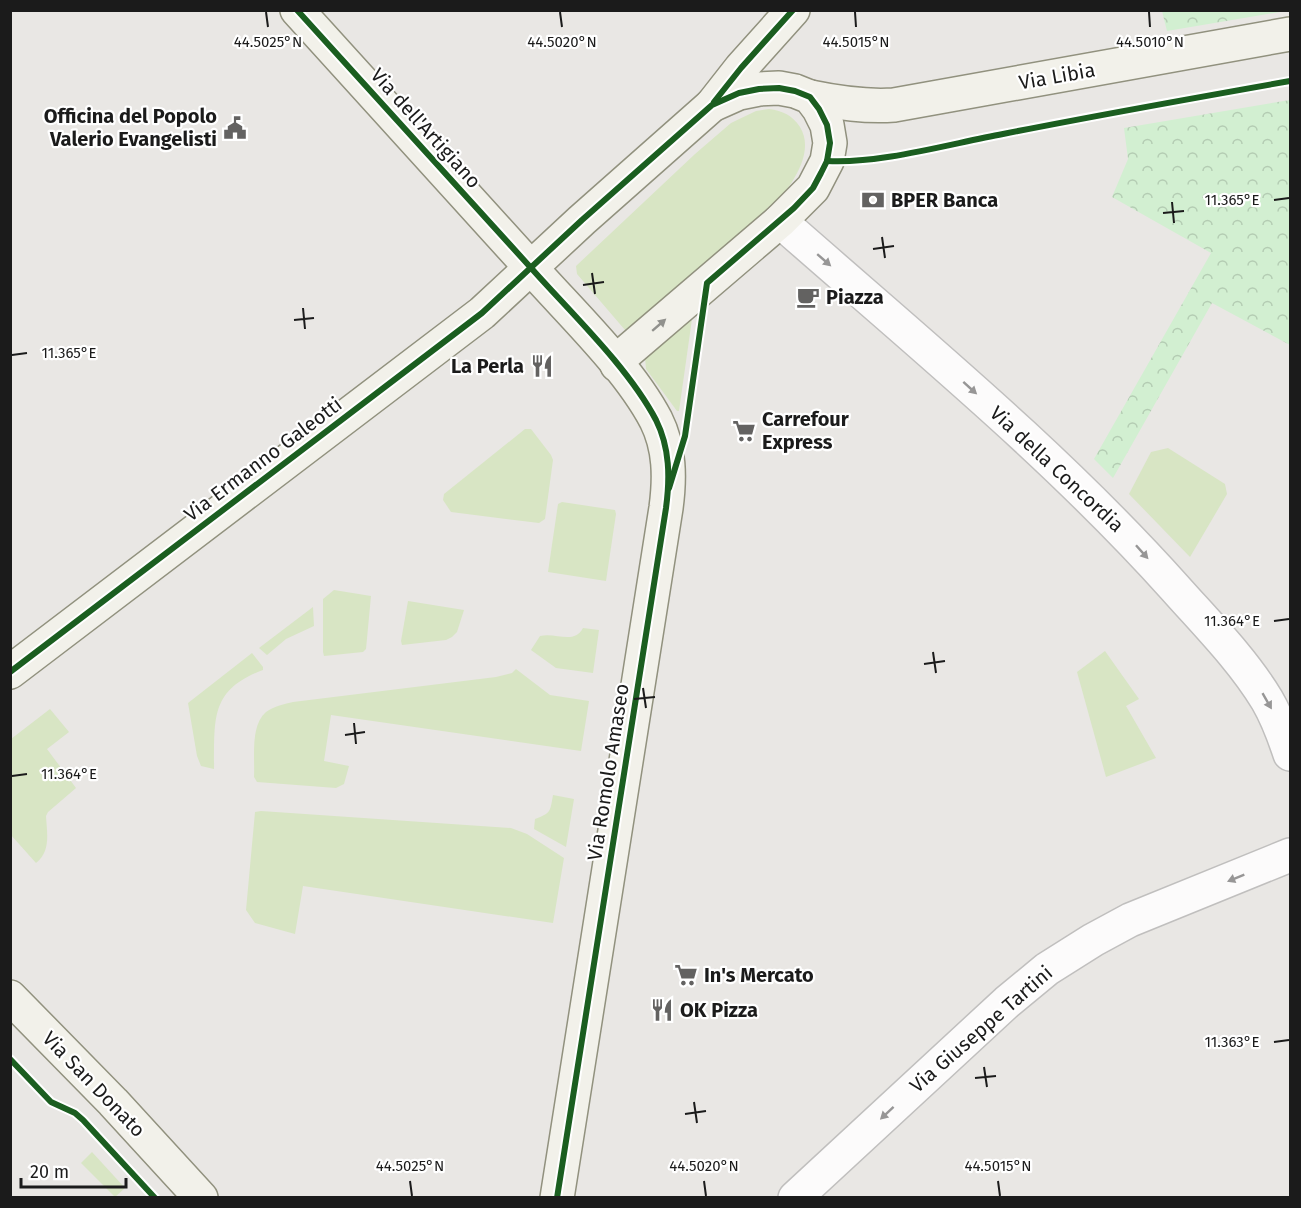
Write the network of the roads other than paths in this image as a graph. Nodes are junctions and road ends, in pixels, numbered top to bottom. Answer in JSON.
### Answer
{"nodes":[{"id":1,"x":297,"y":10,"type":"edge"},
{"id":2,"x":793,"y":10,"type":"edge"},
{"id":3,"x":1290,"y":34,"type":"edge"},
{"id":4,"x":810,"y":97,"type":"junction"},
{"id":5,"x":712,"y":105,"type":"junction"},
{"id":6,"x":894,"y":105,"type":"junction"},
{"id":7,"x":827,"y":161,"type":"junction"},
{"id":8,"x":780,"y":221,"type":"junction"},
{"id":9,"x":531,"y":268,"type":"junction"},
{"id":10,"x":617,"y":365,"type":"junction"},
{"id":11,"x":10,"y":672,"type":"edge"},
{"id":12,"x":1290,"y":754,"type":"edge"},
{"id":13,"x":1290,"y":855,"type":"edge"},
{"id":14,"x":10,"y":997,"type":"edge"},
{"id":15,"x":201,"y":1197,"type":"edge"},
{"id":16,"x":557,"y":1197,"type":"edge"},
{"id":17,"x":795,"y":1197,"type":"edge"}],
"edges":[{"from":1,"to":9,"type":"street","name":"Via dell'Artigiano"},
{"from":2,"to":5,"type":"street"},
{"from":3,"to":6,"type":"street","name":"Via Libia"},
{"from":4,"to":5,"type":"street","name":"Via Libia"},
{"from":4,"to":6,"type":"street","name":"Via Libia"},
{"from":4,"to":7,"type":"street"},
{"from":5,"to":9,"type":"street","name":"Via Ermanno Galeotti"},
{"from":6,"to":7,"type":"street","name":"Via Libia"},
{"from":7,"to":8,"type":"street","name":"Via Libia"},
{"from":10,"to":8,"type":"street","name":"Via Libia","one_way":true},
{"from":8,"to":12,"type":"street","name":"Via della Concordia","one_way":true},
{"from":9,"to":10,"type":"street","name":"Via dell'Artigiano"},
{"from":9,"to":11,"type":"street","name":"Via Ermanno Galeotti"},
{"from":10,"to":16,"type":"street","name":"Via Romolo Amaseo"},
{"from":13,"to":17,"type":"street","name":"Via Giuseppe Tartini","one_way":true},
{"from":14,"to":15,"type":"street","name":"Via San Donato"}]}
